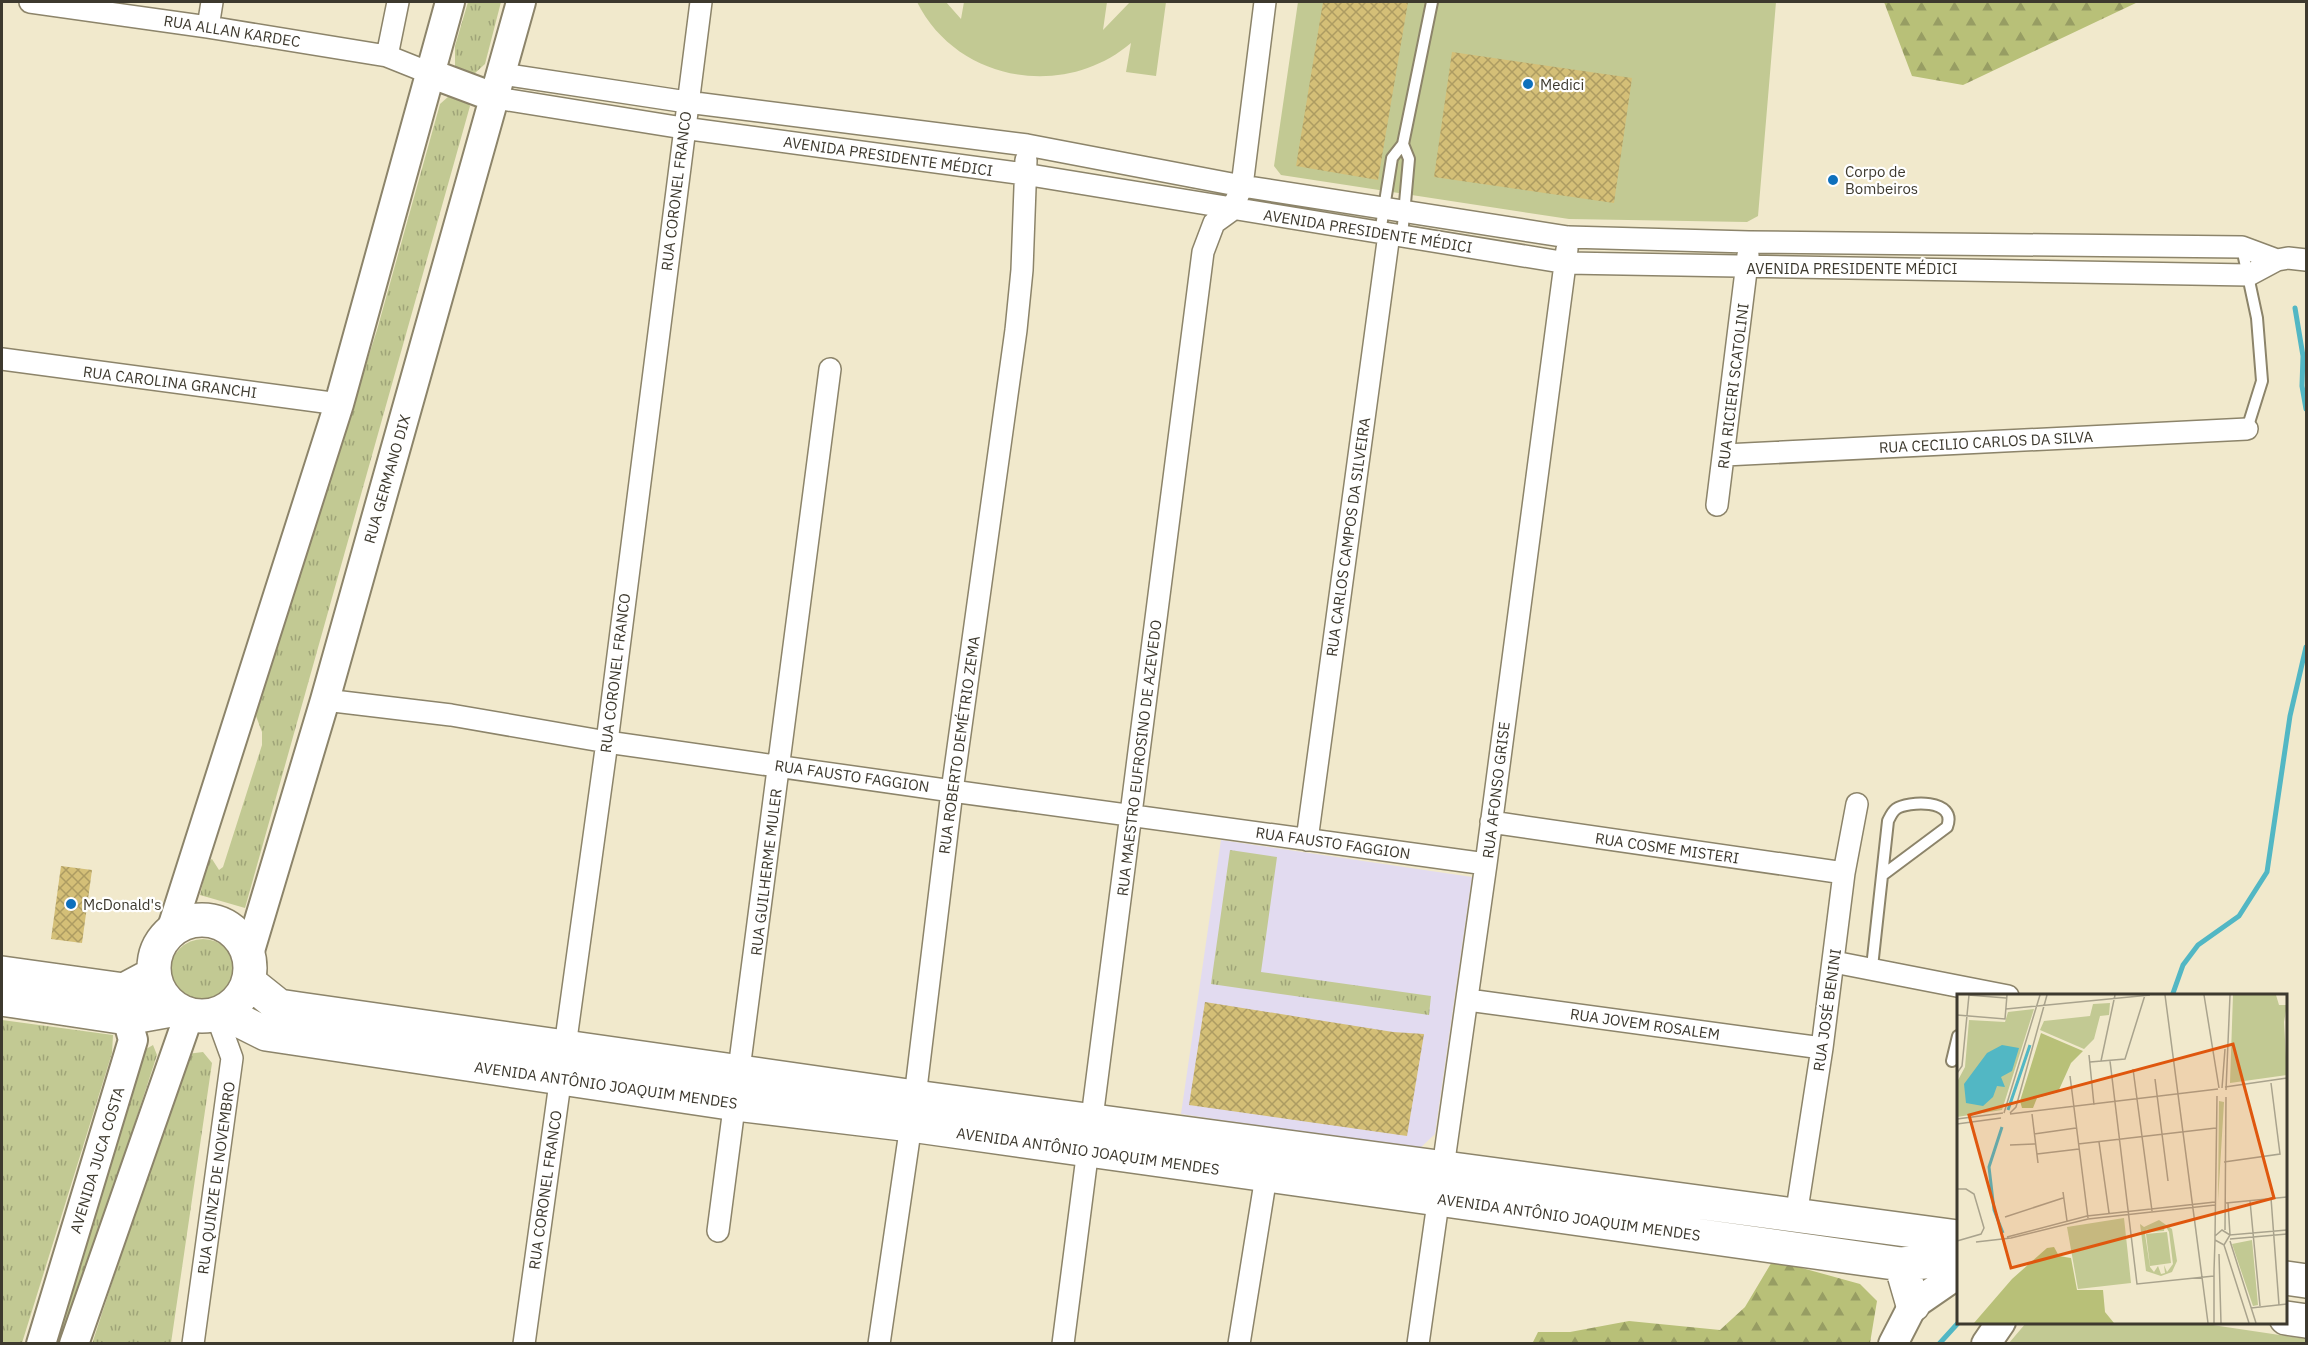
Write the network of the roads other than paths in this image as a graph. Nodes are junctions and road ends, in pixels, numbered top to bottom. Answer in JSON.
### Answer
{"nodes":[{"id":1,"x":30,"y":2,"type":"edge"},
{"id":2,"x":212,"y":2,"type":"edge"},
{"id":3,"x":398,"y":2,"type":"edge"},
{"id":4,"x":450,"y":2,"type":"edge"},
{"id":5,"x":521,"y":2,"type":"edge"},
{"id":6,"x":701,"y":2,"type":"edge"},
{"id":7,"x":1265,"y":2,"type":"edge"},
{"id":8,"x":1432,"y":2,"type":"edge"},
{"id":9,"x":208,"y":27,"type":"junction"},
{"id":10,"x":387,"y":56,"type":"junction"},
{"id":11,"x":432,"y":74,"type":"junction"},
{"id":12,"x":499,"y":86,"type":"junction"},
{"id":13,"x":687,"y":102,"type":"junction"},
{"id":14,"x":866,"y":126,"type":"junction"},
{"id":15,"x":683,"y":128,"type":"junction"},
{"id":16,"x":1403,"y":144,"type":"junction"},
{"id":17,"x":1027,"y":145,"type":"junction"},
{"id":18,"x":863,"y":153,"type":"junction"},
{"id":19,"x":1024,"y":174,"type":"junction"},
{"id":20,"x":1242,"y":186,"type":"junction"},
{"id":21,"x":1232,"y":210,"type":"junction"},
{"id":22,"x":1394,"y":210,"type":"junction"},
{"id":23,"x":1390,"y":234,"type":"junction"},
{"id":24,"x":1568,"y":237,"type":"junction"},
{"id":25,"x":1652,"y":240,"type":"junction"},
{"id":26,"x":1749,"y":242,"type":"junction"},
{"id":27,"x":1919,"y":243,"type":"junction"},
{"id":28,"x":2242,"y":247,"type":"junction"},
{"id":29,"x":2293,"y":260,"type":"edge"},
{"id":30,"x":1567,"y":263,"type":"junction"},
{"id":31,"x":1650,"y":265,"type":"junction"},
{"id":32,"x":1747,"y":268,"type":"junction"},
{"id":33,"x":1920,"y":268,"type":"junction"},
{"id":34,"x":2249,"y":275,"type":"junction"},
{"id":35,"x":2,"y":359,"type":"edge"},
{"id":36,"x":830,"y":369,"type":"dead end"},
{"id":37,"x":339,"y":404,"type":"junction"},
{"id":38,"x":2247,"y":429,"type":"joint"},
{"id":39,"x":1725,"y":455,"type":"junction"},
{"id":40,"x":1717,"y":505,"type":"dead end"},
{"id":41,"x":325,"y":700,"type":"junction"},
{"id":42,"x":607,"y":742,"type":"junction"},
{"id":43,"x":779,"y":765,"type":"junction"},
{"id":44,"x":952,"y":791,"type":"junction"},
{"id":45,"x":1857,"y":804,"type":"dead end"},
{"id":46,"x":1132,"y":815,"type":"junction"},
{"id":47,"x":1491,"y":822,"type":"junction"},
{"id":48,"x":1307,"y":840,"type":"junction"},
{"id":49,"x":1486,"y":864,"type":"junction"},
{"id":50,"x":1844,"y":873,"type":"junction"},
{"id":51,"x":1884,"y":874,"type":"junction"},
{"id":52,"x":171,"y":931,"type":"junction"},
{"id":53,"x":1834,"y":962,"type":"junction"},
{"id":54,"x":1872,"y":967,"type":"junction"},
{"id":55,"x":249,"y":968,"type":"junction"},
{"id":56,"x":2,"y":973,"type":"edge"},
{"id":57,"x":1971,"y":991,"type":"edge"},
{"id":58,"x":1993,"y":994,"type":"edge"},
{"id":59,"x":2,"y":999,"type":"edge"},
{"id":60,"x":1468,"y":1000,"type":"junction"},
{"id":61,"x":186,"y":1002,"type":"junction"},
{"id":62,"x":127,"y":1018,"type":"junction"},
{"id":63,"x":1957,"y":1043,"type":"edge"},
{"id":64,"x":1822,"y":1048,"type":"junction"},
{"id":65,"x":1952,"y":1061,"type":"dead end"},
{"id":66,"x":563,"y":1063,"type":"junction"},
{"id":67,"x":740,"y":1070,"type":"junction"},
{"id":68,"x":736,"y":1104,"type":"junction"},
{"id":69,"x":913,"y":1111,"type":"junction"},
{"id":70,"x":1089,"y":1135,"type":"junction"},
{"id":71,"x":1268,"y":1161,"type":"junction"},
{"id":72,"x":1443,"y":1184,"type":"junction"},
{"id":73,"x":1796,"y":1216,"type":"junction"},
{"id":74,"x":718,"y":1231,"type":"dead end"},
{"id":75,"x":1957,"y":1238,"type":"edge"},
{"id":76,"x":1957,"y":1259,"type":"edge"},
{"id":77,"x":1901,"y":1264,"type":"junction"},
{"id":78,"x":1957,"y":1275,"type":"edge"},
{"id":79,"x":2287,"y":1278,"type":"edge"},
{"id":80,"x":2307,"y":1281,"type":"edge"},
{"id":81,"x":1913,"y":1305,"type":"junction"},
{"id":82,"x":2287,"y":1318,"type":"edge"},
{"id":83,"x":2307,"y":1321,"type":"edge"},
{"id":84,"x":2000,"y":1324,"type":"edge"},
{"id":85,"x":41,"y":1344,"type":"edge"},
{"id":86,"x":74,"y":1344,"type":"edge"},
{"id":87,"x":193,"y":1344,"type":"edge"},
{"id":88,"x":524,"y":1344,"type":"edge"},
{"id":89,"x":879,"y":1344,"type":"edge"},
{"id":90,"x":1063,"y":1344,"type":"edge"},
{"id":91,"x":1239,"y":1344,"type":"edge"},
{"id":92,"x":1418,"y":1344,"type":"edge"},
{"id":93,"x":1893,"y":1344,"type":"edge"},
{"id":94,"x":1986,"y":1344,"type":"edge"}],
"edges":[{"from":1,"to":9,"type":"street","name":"RUA ALLAN KARDEC"},
{"from":2,"to":9,"type":"street"},
{"from":3,"to":10,"type":"street"},
{"from":4,"to":11,"type":"main road"},
{"from":5,"to":12,"type":"main road","name":"RUA GERMANO DIX"},
{"from":6,"to":13,"type":"street","name":"RUA CORONEL FRANCO"},
{"from":7,"to":20,"type":"street","name":"RUA MAESTRO EUFROSINO DE AZEVEDO"},
{"from":8,"to":16,"type":"lane"},
{"from":9,"to":10,"type":"street","name":"RUA ALLAN KARDEC"},
{"from":10,"to":11,"type":"street","name":"RUA ALLAN KARDEC"},
{"from":11,"to":12,"type":"main road"},
{"from":11,"to":37,"type":"main road"},
{"from":12,"to":13,"type":"street","name":"AVENIDA PRESIDENTE MÉDICI"},
{"from":12,"to":15,"type":"street","name":"AVENIDA PRESIDENTE MÉDICI"},
{"from":12,"to":41,"type":"main road","name":"RUA GERMANO DIX"},
{"from":13,"to":14,"type":"street","name":"AVENIDA PRESIDENTE MÉDICI"},
{"from":13,"to":15,"type":"street","name":"RUA CORONEL FRANCO"},
{"from":14,"to":17,"type":"street","name":"AVENIDA PRESIDENTE MÉDICI"},
{"from":14,"to":18,"type":"street"},
{"from":15,"to":18,"type":"street","name":"AVENIDA PRESIDENTE MÉDICI"},
{"from":15,"to":42,"type":"street","name":"RUA CORONEL FRANCO"},
{"from":16,"to":22,"type":"lane"},
{"from":16,"to":22,"type":"lane"},
{"from":17,"to":19,"type":"street","name":"RUA ROBERTO DEMÉTRIO ZEMA"},
{"from":17,"to":20,"type":"street","name":"AVENIDA PRESIDENTE MÉDICI"},
{"from":18,"to":19,"type":"street","name":"AVENIDA PRESIDENTE MÉDICI"},
{"from":19,"to":21,"type":"street","name":"AVENIDA PRESIDENTE MÉDICI"},
{"from":19,"to":44,"type":"street","name":"RUA ROBERTO DEMÉTRIO ZEMA"},
{"from":20,"to":21,"type":"street","name":"RUA MAESTRO EUFROSINO DE AZEVEDO"},
{"from":20,"to":22,"type":"street","name":"AVENIDA PRESIDENTE MÉDICI"},
{"from":21,"to":23,"type":"street","name":"AVENIDA PRESIDENTE MÉDICI"},
{"from":21,"to":46,"type":"street","name":"RUA MAESTRO EUFROSINO DE AZEVEDO"},
{"from":22,"to":23,"type":"lane"},
{"from":22,"to":23,"type":"lane"},
{"from":22,"to":24,"type":"street","name":"AVENIDA PRESIDENTE MÉDICI"},
{"from":23,"to":30,"type":"street","name":"AVENIDA PRESIDENTE MÉDICI"},
{"from":23,"to":48,"type":"street","name":"RUA CARLOS CAMPOS DA SILVEIRA"},
{"from":24,"to":25,"type":"street","name":"AVENIDA PRESIDENTE MÉDICI"},
{"from":24,"to":30,"type":"street","name":"RUA AFONSO GRISE"},
{"from":25,"to":26,"type":"street","name":"AVENIDA PRESIDENTE MÉDICI"},
{"from":25,"to":31,"type":"street"},
{"from":26,"to":27,"type":"street","name":"AVENIDA PRESIDENTE MÉDICI"},
{"from":26,"to":32,"type":"street","name":"RUA RICIERI SCATOLINI"},
{"from":27,"to":28,"type":"street","name":"AVENIDA PRESIDENTE MÉDICI"},
{"from":27,"to":33,"type":"street"},
{"from":28,"to":29,"type":"street","name":"AVENIDA PRESIDENTE MÉDICI"},
{"from":28,"to":34,"type":"lane"},
{"from":29,"to":34,"type":"street"},
{"from":30,"to":31,"type":"street","name":"AVENIDA PRESIDENTE MÉDICI"},
{"from":30,"to":47,"type":"street","name":"RUA AFONSO GRISE"},
{"from":31,"to":32,"type":"street","name":"AVENIDA PRESIDENTE MÉDICI"},
{"from":32,"to":33,"type":"street","name":"AVENIDA PRESIDENTE MÉDICI"},
{"from":32,"to":39,"type":"street","name":"RUA RICIERI SCATOLINI"},
{"from":33,"to":34,"type":"street","name":"AVENIDA PRESIDENTE MÉDICI"},
{"from":34,"to":38,"type":"lane"},
{"from":35,"to":37,"type":"street","name":"RUA CAROLINA GRANCHI"},
{"from":36,"to":43,"type":"street","name":"RUA GUILHERME MULER"},
{"from":37,"to":52,"type":"main road"},
{"from":38,"to":39,"type":"street","name":"RUA CECILIO CARLOS DA SILVA"},
{"from":39,"to":40,"type":"street","name":"RUA RICIERI SCATOLINI"},
{"from":41,"to":42,"type":"street","name":"RUA FAUSTO FAGGION"},
{"from":41,"to":55,"type":"main road","name":"RUA GERMANO DIX"},
{"from":42,"to":43,"type":"street","name":"RUA FAUSTO FAGGION"},
{"from":42,"to":66,"type":"street","name":"RUA CORONEL FRANCO"},
{"from":43,"to":44,"type":"street","name":"RUA FAUSTO FAGGION"},
{"from":43,"to":67,"type":"street","name":"RUA GUILHERME MULER"},
{"from":44,"to":46,"type":"street","name":"RUA FAUSTO FAGGION"},
{"from":44,"to":69,"type":"street","name":"RUA ROBERTO DEMÉTRIO ZEMA"},
{"from":45,"to":50,"type":"street","name":"RUA JOSÉ BENINI"},
{"from":46,"to":48,"type":"street","name":"RUA FAUSTO FAGGION"},
{"from":46,"to":70,"type":"street","name":"RUA MAESTRO EUFROSINO DE AZEVEDO"},
{"from":47,"to":49,"type":"street","name":"RUA AFONSO GRISE"},
{"from":47,"to":50,"type":"street","name":"RUA COSME MISTERI"},
{"from":48,"to":49,"type":"street","name":"RUA FAUSTO FAGGION"},
{"from":49,"to":60,"type":"street","name":"RUA AFONSO GRISE"},
{"from":50,"to":53,"type":"street","name":"RUA JOSÉ BENINI"},
{"from":51,"to":51,"type":"lane"},
{"from":51,"to":54,"type":"lane"},
{"from":52,"to":55,"type":"main road"},
{"from":52,"to":61,"type":"main road"},
{"from":53,"to":54,"type":"street"},
{"from":53,"to":64,"type":"street","name":"RUA JOSÉ BENINI"},
{"from":54,"to":57,"type":"street"},
{"from":55,"to":61,"type":"main road"},
{"from":55,"to":66,"type":"main road","name":"AVENIDA ANTÔNIO JOAQUIM MENDES"},
{"from":56,"to":61,"type":"main road"},
{"from":57,"to":58,"type":"street"},
{"from":59,"to":62,"type":"main road"},
{"from":60,"to":64,"type":"street","name":"RUA JOVEM ROSALEM"},
{"from":60,"to":72,"type":"street","name":"RUA AFONSO GRISE"},
{"from":61,"to":62,"type":"main road"},
{"from":61,"to":66,"type":"main road","name":"AVENIDA ANTÔNIO JOAQUIM MENDES"},
{"from":61,"to":86,"type":"main road"},
{"from":61,"to":87,"type":"street","name":"RUA QUINZE DE NOVEMBRO"},
{"from":62,"to":85,"type":"main road","name":"AVENIDA JUCA COSTA"},
{"from":63,"to":65,"type":"lane"},
{"from":64,"to":73,"type":"street","name":"RUA JOSÉ BENINI"},
{"from":66,"to":67,"type":"main road","name":"AVENIDA ANTÔNIO JOAQUIM MENDES"},
{"from":66,"to":68,"type":"main road","name":"AVENIDA ANTÔNIO JOAQUIM MENDES"},
{"from":66,"to":88,"type":"street","name":"RUA CORONEL FRANCO"},
{"from":67,"to":68,"type":"street","name":"RUA GUILHERME MULER"},
{"from":67,"to":69,"type":"main road","name":"AVENIDA ANTÔNIO JOAQUIM MENDES"},
{"from":68,"to":69,"type":"main road","name":"AVENIDA ANTÔNIO JOAQUIM MENDES"},
{"from":68,"to":74,"type":"street","name":"RUA GUILHERME MULER"},
{"from":69,"to":70,"type":"main road","name":"AVENIDA ANTÔNIO JOAQUIM MENDES"},
{"from":69,"to":89,"type":"street","name":"RUA ROBERTO DEMÉTRIO ZEMA"},
{"from":70,"to":71,"type":"main road","name":"AVENIDA ANTÔNIO JOAQUIM MENDES"},
{"from":70,"to":90,"type":"street","name":"RUA MAESTRO EUFROSINO DE AZEVEDO"},
{"from":71,"to":72,"type":"main road","name":"AVENIDA ANTÔNIO JOAQUIM MENDES"},
{"from":71,"to":91,"type":"street"},
{"from":72,"to":73,"type":"main road","name":"AVENIDA ANTÔNIO JOAQUIM MENDES"},
{"from":72,"to":77,"type":"main road","name":"AVENIDA ANTÔNIO JOAQUIM MENDES"},
{"from":72,"to":92,"type":"street","name":"RUA AFONSO GRISE"},
{"from":73,"to":75,"type":"main road","name":"AVENIDA ANTÔNIO JOAQUIM MENDES"},
{"from":76,"to":77,"type":"main road","name":"AVENIDA ANTÔNIO JOAQUIM MENDES"},
{"from":77,"to":81,"type":"main road"},
{"from":78,"to":81,"type":"main road"},
{"from":79,"to":80,"type":"main road"},
{"from":81,"to":93,"type":"main road"},
{"from":82,"to":83,"type":"main road"},
{"from":84,"to":94,"type":"main road"}]}
